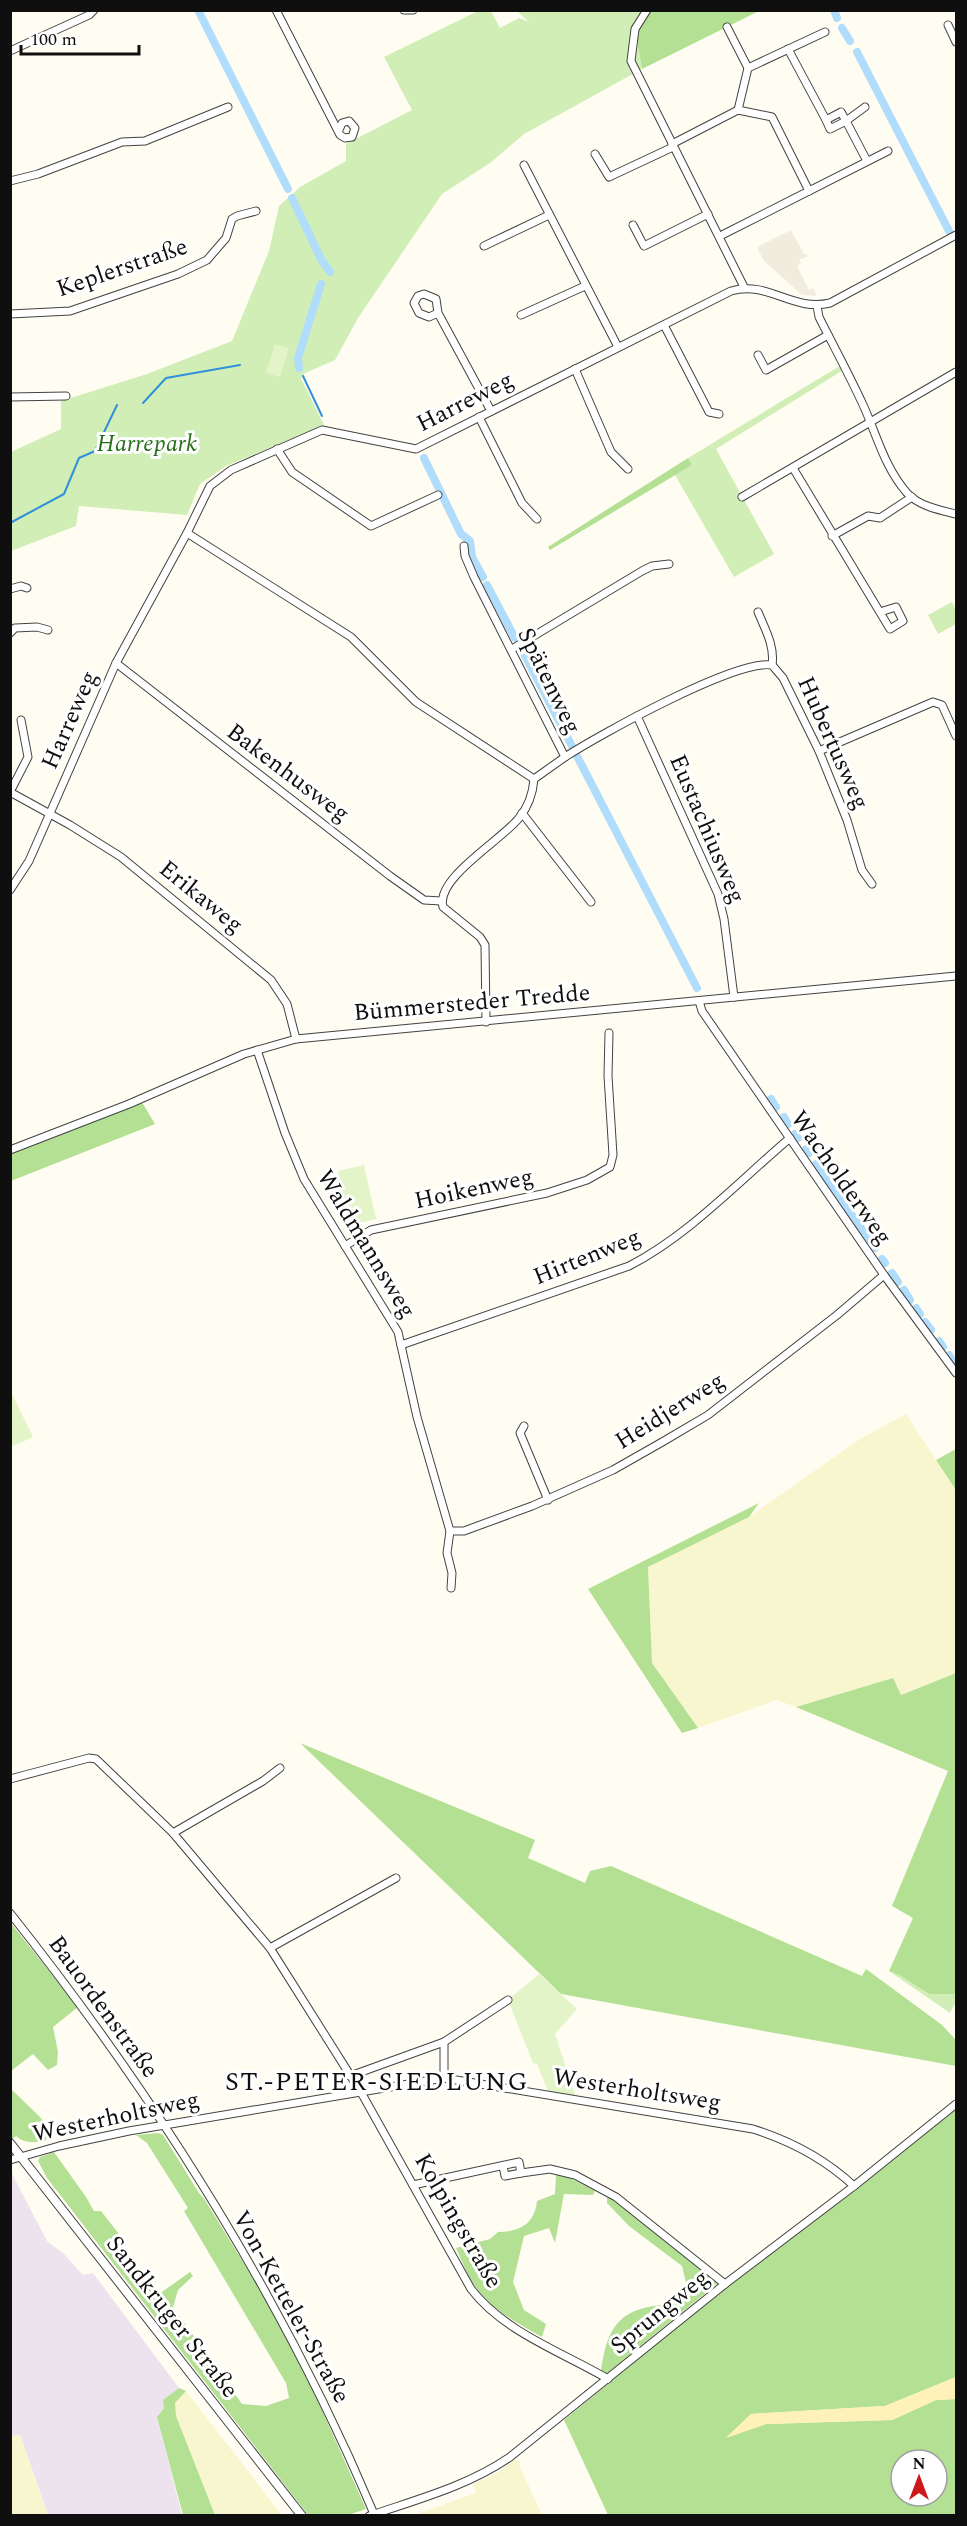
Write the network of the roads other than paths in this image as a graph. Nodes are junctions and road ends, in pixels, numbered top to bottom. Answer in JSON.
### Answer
{"nodes":[{"id":1,"x":94,"y":10,"type":"edge"},
{"id":2,"x":276,"y":10,"type":"edge"},
{"id":3,"x":647,"y":10,"type":"edge"},
{"id":4,"x":948,"y":25,"type":"dead end"},
{"id":5,"x":727,"y":27,"type":"dead end"},
{"id":6,"x":825,"y":32,"type":"dead end"},
{"id":7,"x":957,"y":42,"type":"edge"},
{"id":8,"x":788,"y":49,"type":"junction"},
{"id":9,"x":10,"y":51,"type":"edge"},
{"id":10,"x":748,"y":68,"type":"junction"},
{"id":11,"x":228,"y":107,"type":"dead end"},
{"id":12,"x":866,"y":107,"type":"dead end"},
{"id":13,"x":738,"y":110,"type":"junction"},
{"id":14,"x":846,"y":121,"type":"junction"},
{"id":15,"x":339,"y":130,"type":"dead end"},
{"id":16,"x":673,"y":145,"type":"junction"},
{"id":17,"x":888,"y":151,"type":"dead end"},
{"id":18,"x":595,"y":154,"type":"dead end"},
{"id":19,"x":867,"y":161,"type":"junction"},
{"id":20,"x":524,"y":165,"type":"dead end"},
{"id":21,"x":10,"y":181,"type":"edge"},
{"id":22,"x":809,"y":191,"type":"junction"},
{"id":23,"x":256,"y":211,"type":"dead end"},
{"id":24,"x":708,"y":214,"type":"junction"},
{"id":25,"x":549,"y":215,"type":"junction"},
{"id":26,"x":633,"y":225,"type":"dead end"},
{"id":27,"x":957,"y":235,"type":"edge"},
{"id":28,"x":720,"y":236,"type":"junction"},
{"id":29,"x":484,"y":246,"type":"dead end"},
{"id":30,"x":585,"y":286,"type":"junction"},
{"id":31,"x":744,"y":287,"type":"junction"},
{"id":32,"x":817,"y":306,"type":"junction"},
{"id":33,"x":438,"y":313,"type":"dead end"},
{"id":34,"x":10,"y":314,"type":"edge"},
{"id":35,"x":521,"y":315,"type":"dead end"},
{"id":36,"x":664,"y":325,"type":"junction"},
{"id":37,"x":828,"y":335,"type":"junction"},
{"id":38,"x":618,"y":347,"type":"junction"},
{"id":39,"x":758,"y":355,"type":"dead end"},
{"id":40,"x":575,"y":369,"type":"junction"},
{"id":41,"x":957,"y":372,"type":"edge"},
{"id":42,"x":66,"y":396,"type":"dead end"},
{"id":43,"x":10,"y":397,"type":"edge"},
{"id":44,"x":491,"y":411,"type":"junction"},
{"id":45,"x":720,"y":414,"type":"dead end"},
{"id":46,"x":479,"y":417,"type":"junction"},
{"id":47,"x":870,"y":424,"type":"junction"},
{"id":48,"x":277,"y":449,"type":"junction"},
{"id":49,"x":793,"y":468,"type":"junction"},
{"id":50,"x":628,"y":469,"type":"dead end"},
{"id":51,"x":438,"y":495,"type":"dead end"},
{"id":52,"x":742,"y":497,"type":"dead end"},
{"id":53,"x":912,"y":497,"type":"junction"},
{"id":54,"x":957,"y":514,"type":"edge"},
{"id":55,"x":537,"y":519,"type":"dead end"},
{"id":56,"x":187,"y":533,"type":"junction"},
{"id":57,"x":832,"y":536,"type":"junction"},
{"id":58,"x":464,"y":546,"type":"dead end"},
{"id":59,"x":669,"y":564,"type":"dead end"},
{"id":60,"x":27,"y":588,"type":"dead end"},
{"id":61,"x":10,"y":589,"type":"edge"},
{"id":62,"x":758,"y":612,"type":"dead end"},
{"id":63,"x":880,"y":612,"type":"dead end"},
{"id":64,"x":48,"y":630,"type":"dead end"},
{"id":65,"x":10,"y":633,"type":"edge"},
{"id":66,"x":512,"y":649,"type":"junction"},
{"id":67,"x":116,"y":663,"type":"junction"},
{"id":68,"x":772,"y":665,"type":"junction"},
{"id":69,"x":637,"y":716,"type":"junction"},
{"id":70,"x":21,"y":720,"type":"dead end"},
{"id":71,"x":957,"y":736,"type":"edge"},
{"id":72,"x":819,"y":751,"type":"junction"},
{"id":73,"x":565,"y":758,"type":"junction"},
{"id":74,"x":534,"y":778,"type":"junction"},
{"id":75,"x":49,"y":813,"type":"junction"},
{"id":76,"x":522,"y":813,"type":"junction"},
{"id":77,"x":872,"y":884,"type":"dead end"},
{"id":78,"x":10,"y":890,"type":"edge"},
{"id":79,"x":441,"y":901,"type":"junction"},
{"id":80,"x":591,"y":902,"type":"dead end"},
{"id":81,"x":957,"y":976,"type":"edge"},
{"id":82,"x":734,"y":997,"type":"junction"},
{"id":83,"x":699,"y":1001,"type":"junction"},
{"id":84,"x":486,"y":1022,"type":"junction"},
{"id":85,"x":609,"y":1033,"type":"dead end"},
{"id":86,"x":297,"y":1039,"type":"junction"},
{"id":87,"x":257,"y":1050,"type":"junction"},
{"id":88,"x":790,"y":1138,"type":"junction"},
{"id":89,"x":10,"y":1150,"type":"edge"},
{"id":90,"x":345,"y":1246,"type":"junction"},
{"id":91,"x":884,"y":1275,"type":"junction"},
{"id":92,"x":401,"y":1345,"type":"junction"},
{"id":93,"x":957,"y":1373,"type":"edge"},
{"id":94,"x":524,"y":1426,"type":"dead end"},
{"id":95,"x":548,"y":1500,"type":"junction"},
{"id":96,"x":450,"y":1531,"type":"junction"},
{"id":97,"x":451,"y":1588,"type":"dead end"},
{"id":98,"x":280,"y":1768,"type":"dead end"},
{"id":99,"x":10,"y":1779,"type":"edge"},
{"id":100,"x":173,"y":1833,"type":"junction"},
{"id":101,"x":396,"y":1878,"type":"dead end"},
{"id":102,"x":10,"y":1913,"type":"edge"},
{"id":103,"x":270,"y":1948,"type":"junction"},
{"id":104,"x":508,"y":2000,"type":"dead end"},
{"id":105,"x":444,"y":2042,"type":"junction"},
{"id":106,"x":350,"y":2076,"type":"junction"},
{"id":107,"x":444,"y":2078,"type":"junction"},
{"id":108,"x":362,"y":2094,"type":"junction"},
{"id":109,"x":957,"y":2104,"type":"edge"},
{"id":110,"x":162,"y":2125,"type":"junction"},
{"id":111,"x":10,"y":2143,"type":"edge"},
{"id":112,"x":22,"y":2157,"type":"junction"},
{"id":113,"x":10,"y":2160,"type":"edge"},
{"id":114,"x":413,"y":2185,"type":"junction"},
{"id":115,"x":854,"y":2186,"type":"junction"},
{"id":116,"x":725,"y":2284,"type":"junction"},
{"id":117,"x":608,"y":2379,"type":"junction"},
{"id":118,"x":372,"y":2515,"type":"edge"},
{"id":119,"x":302,"y":2516,"type":"edge"}],
"edges":[{"from":1,"to":9,"type":"street"},
{"from":2,"to":15,"type":"street"},
{"from":3,"to":16,"type":"street"},
{"from":4,"to":7,"type":"street"},
{"from":5,"to":10,"type":"street"},
{"from":6,"to":8,"type":"street"},
{"from":8,"to":10,"type":"street"},
{"from":8,"to":14,"type":"street"},
{"from":10,"to":13,"type":"street"},
{"from":11,"to":21,"type":"street"},
{"from":12,"to":14,"type":"street"},
{"from":13,"to":16,"type":"street"},
{"from":13,"to":22,"type":"street"},
{"from":14,"to":19,"type":"street"},
{"from":16,"to":18,"type":"street"},
{"from":16,"to":24,"type":"street"},
{"from":17,"to":19,"type":"street"},
{"from":19,"to":22,"type":"street"},
{"from":20,"to":25,"type":"street"},
{"from":22,"to":28,"type":"street"},
{"from":23,"to":34,"type":"street","name":"Keplerstraße"},
{"from":24,"to":26,"type":"street"},
{"from":24,"to":28,"type":"street"},
{"from":25,"to":29,"type":"street"},
{"from":25,"to":30,"type":"street"},
{"from":27,"to":32,"type":"street"},
{"from":28,"to":31,"type":"street"},
{"from":30,"to":35,"type":"street"},
{"from":30,"to":38,"type":"street"},
{"from":31,"to":32,"type":"street"},
{"from":31,"to":36,"type":"street","name":"Harreweg"},
{"from":32,"to":37,"type":"street"},
{"from":33,"to":44,"type":"street"},
{"from":36,"to":38,"type":"street","name":"Harreweg"},
{"from":36,"to":45,"type":"street"},
{"from":37,"to":39,"type":"street"},
{"from":37,"to":47,"type":"street"},
{"from":38,"to":40,"type":"street","name":"Harreweg"},
{"from":40,"to":44,"type":"street","name":"Harreweg"},
{"from":40,"to":50,"type":"street"},
{"from":41,"to":47,"type":"street"},
{"from":42,"to":43,"type":"street"},
{"from":44,"to":46,"type":"street","name":"Harreweg"},
{"from":46,"to":48,"type":"street","name":"Harreweg"},
{"from":46,"to":55,"type":"street"},
{"from":47,"to":49,"type":"street"},
{"from":47,"to":53,"type":"street"},
{"from":48,"to":51,"type":"street"},
{"from":48,"to":56,"type":"street","name":"Harreweg"},
{"from":49,"to":52,"type":"street"},
{"from":49,"to":57,"type":"street"},
{"from":53,"to":54,"type":"street"},
{"from":53,"to":57,"type":"street"},
{"from":56,"to":67,"type":"street","name":"Harreweg"},
{"from":56,"to":74,"type":"street"},
{"from":57,"to":63,"type":"street"},
{"from":58,"to":66,"type":"street","name":"Spätenweg"},
{"from":59,"to":66,"type":"street"},
{"from":60,"to":61,"type":"street"},
{"from":62,"to":68,"type":"street"},
{"from":64,"to":65,"type":"street"},
{"from":66,"to":73,"type":"street","name":"Spätenweg"},
{"from":67,"to":75,"type":"street","name":"Harreweg"},
{"from":67,"to":79,"type":"street","name":"Bakenhusweg"},
{"from":68,"to":69,"type":"street","name":"Hubertusweg"},
{"from":68,"to":72,"type":"street","name":"Hubertusweg"},
{"from":69,"to":73,"type":"street","name":"Hubertusweg"},
{"from":69,"to":82,"type":"street","name":"Eustachiusweg"},
{"from":70,"to":75,"type":"street","name":"Erikaweg"},
{"from":71,"to":72,"type":"street"},
{"from":72,"to":77,"type":"street","name":"Hubertusweg"},
{"from":73,"to":74,"type":"street","name":"Spätenweg"},
{"from":74,"to":76,"type":"street"},
{"from":75,"to":78,"type":"street","name":"Harreweg"},
{"from":75,"to":86,"type":"street","name":"Erikaweg"},
{"from":76,"to":79,"type":"street"},
{"from":76,"to":80,"type":"street"},
{"from":79,"to":84,"type":"street"},
{"from":81,"to":82,"type":"street","name":"Bümmersteder Tredde"},
{"from":82,"to":83,"type":"street","name":"Bümmersteder Tredde"},
{"from":83,"to":84,"type":"street","name":"Bümmersteder Tredde"},
{"from":83,"to":88,"type":"street","name":"Wacholderweg"},
{"from":84,"to":86,"type":"street","name":"Bümmersteder Tredde"},
{"from":85,"to":90,"type":"street","name":"Hoikenweg"},
{"from":86,"to":87,"type":"street","name":"Bümmersteder Tredde"},
{"from":87,"to":89,"type":"street","name":"Bümmersteder Tredde"},
{"from":87,"to":90,"type":"street","name":"Waldmannsweg"},
{"from":88,"to":91,"type":"street","name":"Wacholderweg"},
{"from":88,"to":92,"type":"street","name":"Hirtenweg"},
{"from":90,"to":92,"type":"street","name":"Waldmannsweg"},
{"from":91,"to":93,"type":"street","name":"Wacholderweg"},
{"from":91,"to":95,"type":"street","name":"Heidjerweg"},
{"from":92,"to":96,"type":"street","name":"Waldmannsweg"},
{"from":94,"to":95,"type":"street"},
{"from":95,"to":96,"type":"street","name":"Heidjerweg"},
{"from":96,"to":97,"type":"street","name":"Waldmannsweg"},
{"from":98,"to":100,"type":"street"},
{"from":99,"to":100,"type":"street","name":"Kolpingstraße"},
{"from":100,"to":103,"type":"street","name":"Kolpingstraße"},
{"from":101,"to":103,"type":"street"},
{"from":102,"to":110,"type":"street","name":"Bauordenstraße"},
{"from":103,"to":106,"type":"street","name":"Kolpingstraße"},
{"from":104,"to":105,"type":"street"},
{"from":105,"to":106,"type":"street"},
{"from":105,"to":107,"type":"street"},
{"from":106,"to":108,"type":"street","name":"Kolpingstraße"},
{"from":107,"to":108,"type":"street","name":"Westerholtsweg"},
{"from":107,"to":115,"type":"street","name":"Westerholtsweg"},
{"from":108,"to":110,"type":"street","name":"Westerholtsweg"},
{"from":108,"to":114,"type":"street","name":"Kolpingstraße"},
{"from":109,"to":115,"type":"street","name":"Sprungweg"},
{"from":110,"to":112,"type":"street","name":"Westerholtsweg"},
{"from":110,"to":118,"type":"street","name":"Von-Ketteler-Straße"},
{"from":111,"to":112,"type":"street","name":"Sandkruger Straße"},
{"from":112,"to":113,"type":"street","name":"Westerholtsweg"},
{"from":112,"to":119,"type":"street","name":"Sandkruger Straße"},
{"from":114,"to":116,"type":"street"},
{"from":114,"to":117,"type":"street","name":"Kolpingstraße"},
{"from":115,"to":116,"type":"street","name":"Sprungweg"},
{"from":116,"to":117,"type":"street","name":"Sprungweg"},
{"from":117,"to":118,"type":"street","name":"Sprungweg"}]}
